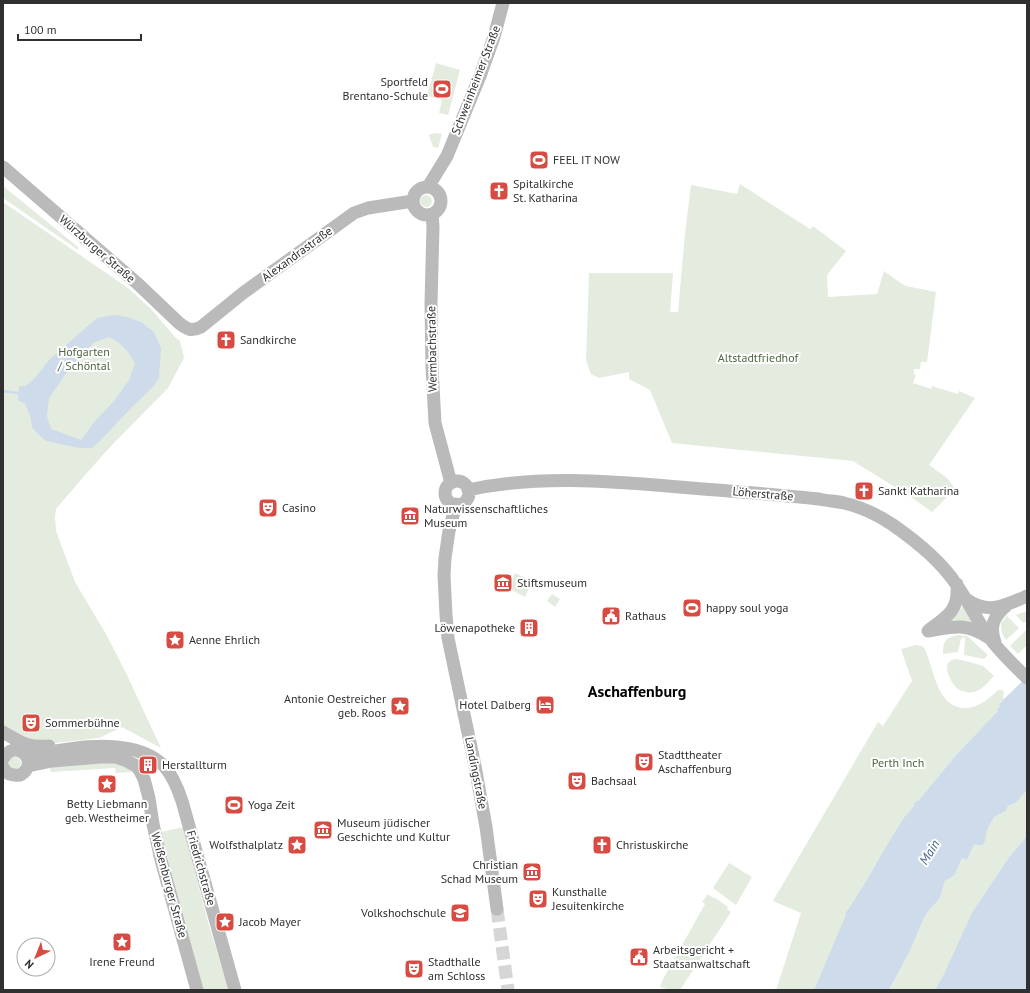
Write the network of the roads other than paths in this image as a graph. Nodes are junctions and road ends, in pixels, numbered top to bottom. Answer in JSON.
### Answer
{"nodes":[{"id":1,"x":503,"y":3,"type":"edge"},
{"id":2,"x":3,"y":168,"type":"edge"},
{"id":3,"x":433,"y":189,"type":"junction"},
{"id":4,"x":413,"y":201,"type":"junction"},
{"id":5,"x":432,"y":214,"type":"junction"},
{"id":6,"x":191,"y":330,"type":"joint"},
{"id":7,"x":451,"y":483,"type":"junction"},
{"id":8,"x":468,"y":490,"type":"junction"},
{"id":9,"x":456,"y":504,"type":"junction"},
{"id":10,"x":957,"y":584,"type":"junction"},
{"id":11,"x":1027,"y":596,"type":"edge"},
{"id":12,"x":966,"y":599,"type":"junction"},
{"id":13,"x":1007,"y":605,"type":"junction"},
{"id":14,"x":994,"y":643,"type":"junction"},
{"id":15,"x":1027,"y":678,"type":"edge"},
{"id":16,"x":3,"y":732,"type":"edge"},
{"id":17,"x":70,"y":748,"type":"junction"},
{"id":18,"x":5,"y":752,"type":"edge"},
{"id":19,"x":27,"y":761,"type":"junction"},
{"id":20,"x":4,"y":770,"type":"edge"},
{"id":21,"x":497,"y":909,"type":"tunnel mouth"},
{"id":22,"x":197,"y":990,"type":"edge"},
{"id":23,"x":235,"y":990,"type":"edge"}],
"edges":[{"from":1,"to":3,"type":"main road","name":"Schweinheimer Straße"},
{"from":2,"to":6,"type":"main road","name":"Würzburger Straße"},
{"from":3,"to":4,"type":"main road"},
{"from":3,"to":5,"type":"main road"},
{"from":4,"to":5,"type":"main road"},
{"from":4,"to":6,"type":"main road","name":"Alexandrastraße"},
{"from":5,"to":7,"type":"main road","name":"Wermbachstraße"},
{"from":7,"to":8,"type":"main road"},
{"from":7,"to":9,"type":"main road"},
{"from":8,"to":9,"type":"main road"},
{"from":8,"to":10,"type":"main road","name":"Löherstraße"},
{"from":9,"to":21,"type":"main road","name":"Landingstraße"},
{"from":10,"to":12,"type":"main road","name":"Löherstraße"},
{"from":10,"to":14,"type":"main road"},
{"from":11,"to":13,"type":"main road"},
{"from":12,"to":13,"type":"main road"},
{"from":12,"to":14,"type":"main road","name":"Löherstraße"},
{"from":13,"to":14,"type":"main road"},
{"from":14,"to":15,"type":"main road"},
{"from":16,"to":17,"type":"main road"},
{"from":17,"to":19,"type":"main road"},
{"from":17,"to":23,"type":"main road","name":"Friedrichstraße"},
{"from":18,"to":19,"type":"main road"},
{"from":19,"to":20,"type":"main road"},
{"from":19,"to":22,"type":"main road","name":"Weißenburger Straße"}]}
